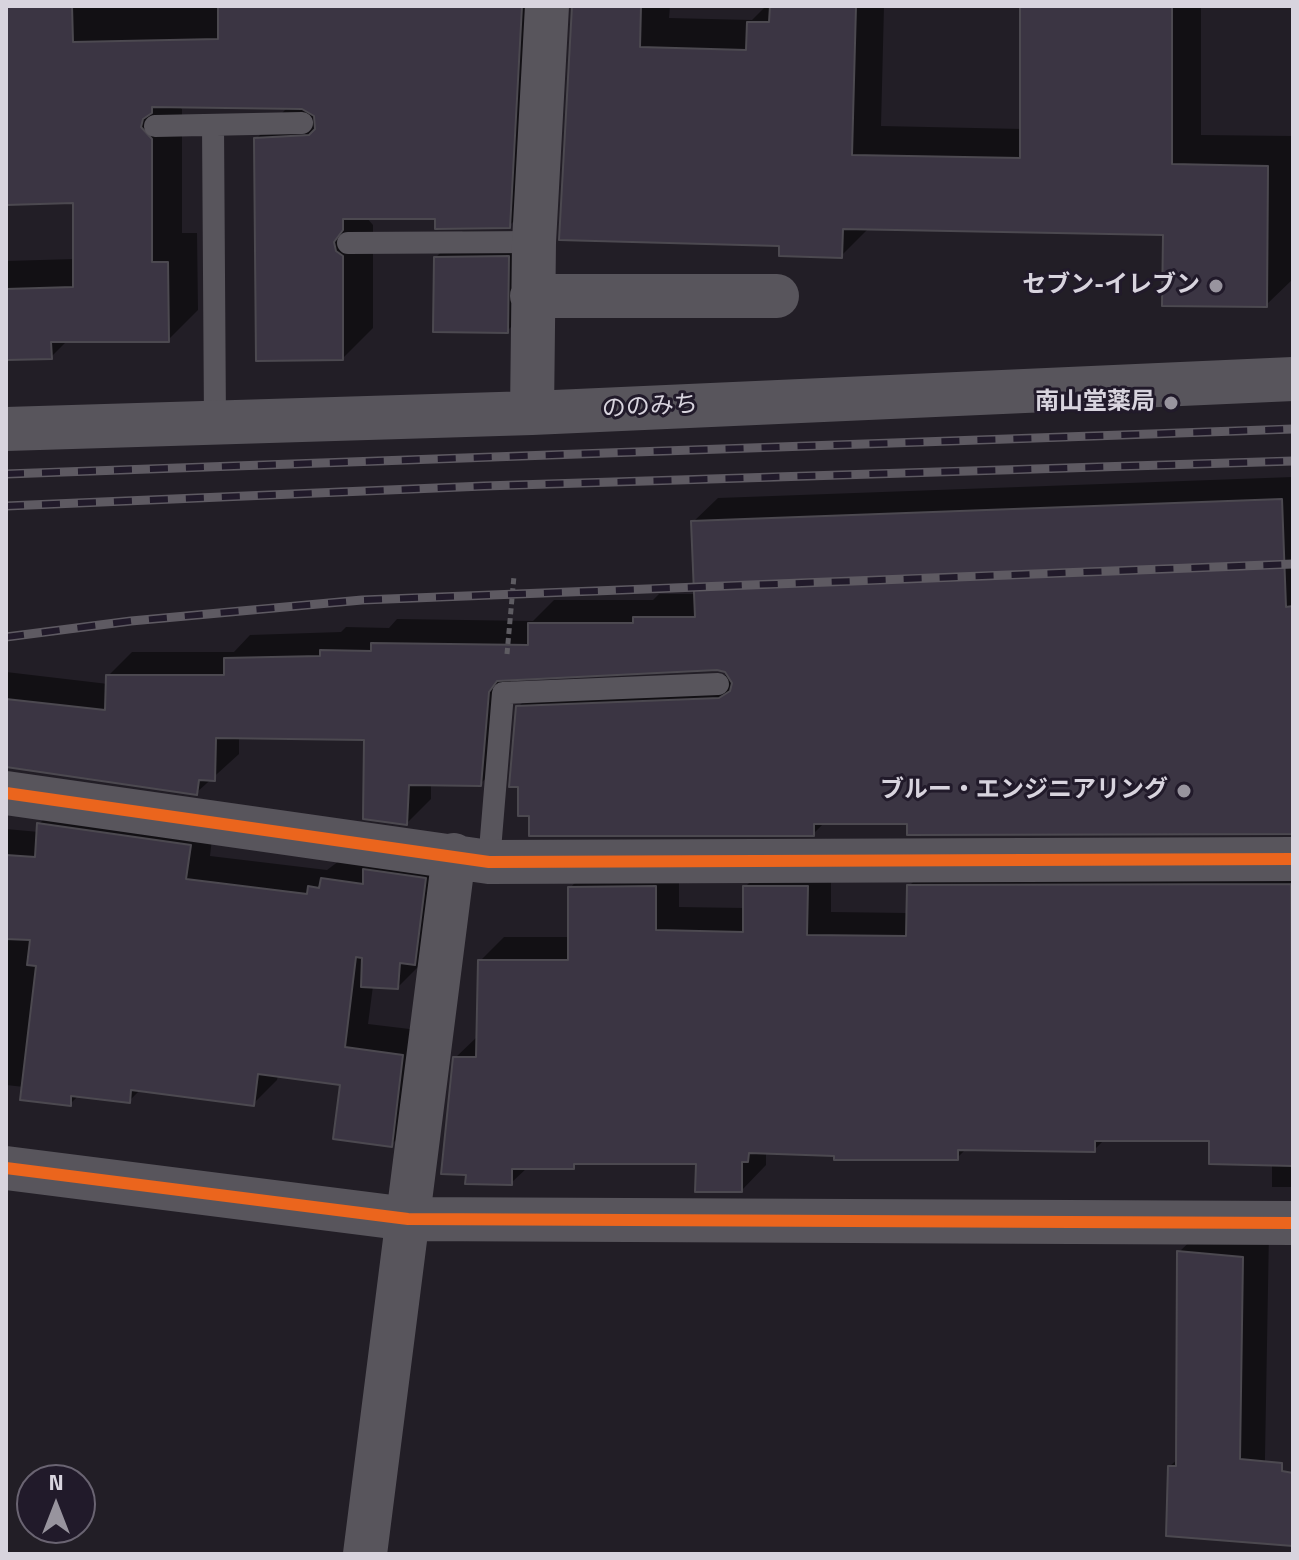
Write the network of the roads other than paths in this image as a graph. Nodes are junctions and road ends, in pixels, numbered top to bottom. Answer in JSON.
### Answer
{"nodes":[{"id":1,"x":547,"y":6,"type":"edge"},
{"id":2,"x":302,"y":123,"type":"dead end"},
{"id":3,"x":213,"y":125,"type":"junction"},
{"id":4,"x":155,"y":126,"type":"dead end"},
{"id":5,"x":534,"y":242,"type":"junction"},
{"id":6,"x":348,"y":243,"type":"dead end"},
{"id":7,"x":532,"y":296,"type":"junction"},
{"id":8,"x":777,"y":296,"type":"dead end"},
{"id":9,"x":1293,"y":379,"type":"edge"},
{"id":10,"x":532,"y":413,"type":"junction"},
{"id":11,"x":215,"y":423,"type":"junction"},
{"id":12,"x":6,"y":429,"type":"edge"},
{"id":13,"x":718,"y":684,"type":"dead end"},
{"id":14,"x":6,"y":793,"type":"edge"},
{"id":15,"x":471,"y":858,"type":"junction"},
{"id":16,"x":1293,"y":859,"type":"edge"},
{"id":17,"x":6,"y":1168,"type":"edge"},
{"id":18,"x":408,"y":1219,"type":"junction"},
{"id":19,"x":1293,"y":1223,"type":"edge"},
{"id":20,"x":365,"y":1554,"type":"edge"}],
"edges":[{"from":1,"to":5,"type":"street"},
{"from":2,"to":3,"type":"lane"},
{"from":3,"to":4,"type":"lane"},
{"from":3,"to":11,"type":"lane"},
{"from":5,"to":6,"type":"lane"},
{"from":5,"to":7,"type":"street"},
{"from":7,"to":8,"type":"street"},
{"from":7,"to":10,"type":"street"},
{"from":9,"to":10,"type":"street","name":"ののみち"},
{"from":10,"to":11,"type":"street","name":"ののみち"},
{"from":11,"to":12,"type":"street","name":"ののみち"},
{"from":13,"to":15,"type":"lane"},
{"from":14,"to":15,"type":"street"},
{"from":15,"to":16,"type":"street"},
{"from":15,"to":18,"type":"street"},
{"from":17,"to":18,"type":"street"},
{"from":18,"to":19,"type":"street"},
{"from":18,"to":20,"type":"street"}]}
